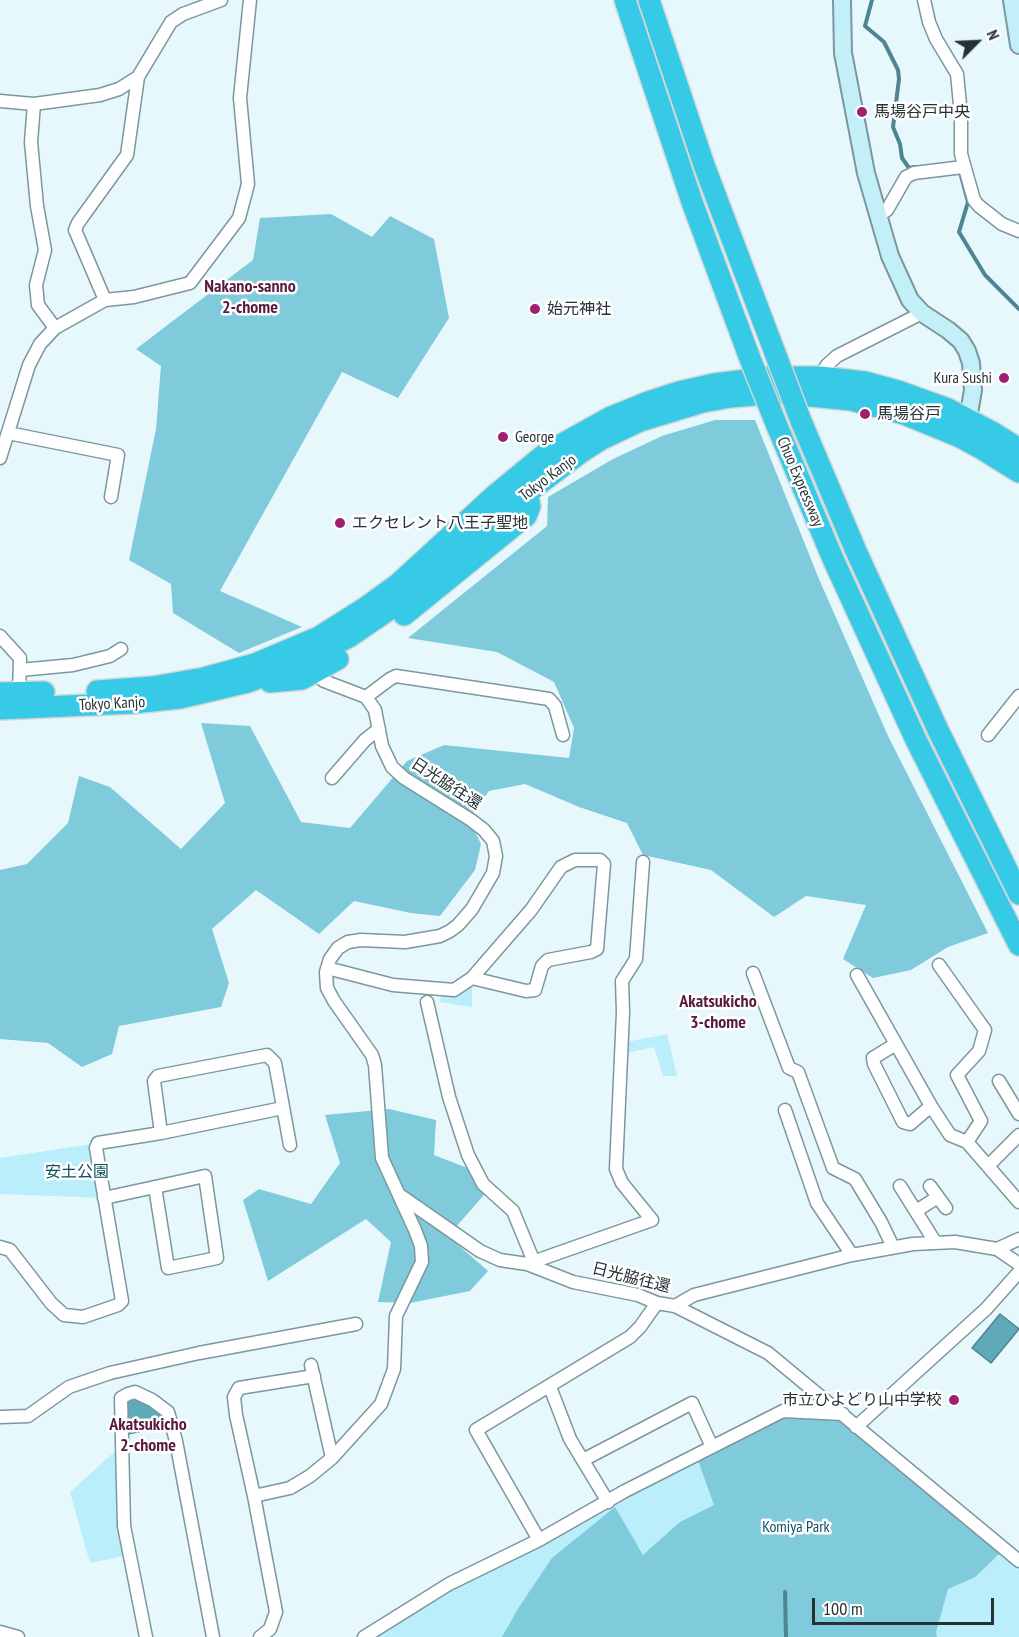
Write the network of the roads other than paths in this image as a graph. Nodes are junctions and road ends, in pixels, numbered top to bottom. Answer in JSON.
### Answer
{"nodes":[{"id":1,"x":221,"y":0,"type":"edge"},
{"id":2,"x":250,"y":0,"type":"edge"},
{"id":3,"x":625,"y":0,"type":"edge"},
{"id":4,"x":649,"y":0,"type":"edge"},
{"id":5,"x":842,"y":0,"type":"edge"},
{"id":6,"x":924,"y":0,"type":"edge"},
{"id":7,"x":1014,"y":5,"type":"edge"},
{"id":8,"x":1019,"y":45,"type":"edge"},
{"id":9,"x":138,"y":77,"type":"junction"},
{"id":10,"x":0,"y":101,"type":"edge"},
{"id":11,"x":34,"y":104,"type":"junction"},
{"id":12,"x":963,"y":167,"type":"junction"},
{"id":13,"x":878,"y":216,"type":"junction"},
{"id":14,"x":1019,"y":231,"type":"edge"},
{"id":15,"x":105,"y":300,"type":"junction"},
{"id":16,"x":922,"y":313,"type":"junction"},
{"id":17,"x":55,"y":328,"type":"junction"},
{"id":18,"x":820,"y":376,"type":"junction"},
{"id":19,"x":0,"y":412,"type":"edge"},
{"id":20,"x":13,"y":415,"type":"junction"},
{"id":21,"x":964,"y":428,"type":"junction"},
{"id":22,"x":8,"y":433,"type":"junction"},
{"id":23,"x":1019,"y":449,"type":"edge"},
{"id":24,"x":0,"y":458,"type":"edge"},
{"id":25,"x":1019,"y":472,"type":"edge"},
{"id":26,"x":514,"y":495,"type":"junction"},
{"id":27,"x":111,"y":497,"type":"dead end"},
{"id":28,"x":0,"y":636,"type":"edge"},
{"id":29,"x":121,"y":649,"type":"dead end"},
{"id":30,"x":20,"y":670,"type":"junction"},
{"id":31,"x":316,"y":671,"type":"junction"},
{"id":32,"x":248,"y":682,"type":"junction"},
{"id":33,"x":10,"y":693,"type":"edge"},
{"id":34,"x":1019,"y":696,"type":"edge"},
{"id":35,"x":366,"y":697,"type":"junction"},
{"id":36,"x":0,"y":709,"type":"edge"},
{"id":37,"x":379,"y":729,"type":"junction"},
{"id":38,"x":563,"y":735,"type":"dead end"},
{"id":39,"x":988,"y":735,"type":"dead end"},
{"id":40,"x":332,"y":778,"type":"dead end"},
{"id":41,"x":643,"y":862,"type":"dead end"},
{"id":42,"x":1019,"y":894,"type":"edge"},
{"id":43,"x":1019,"y":945,"type":"edge"},
{"id":44,"x":939,"y":965,"type":"dead end"},
{"id":45,"x":327,"y":968,"type":"junction"},
{"id":46,"x":753,"y":973,"type":"dead end"},
{"id":47,"x":857,"y":975,"type":"dead end"},
{"id":48,"x":472,"y":978,"type":"junction"},
{"id":49,"x":427,"y":1002,"type":"dead end"},
{"id":50,"x":896,"y":1044,"type":"junction"},
{"id":51,"x":999,"y":1081,"type":"dead end"},
{"id":52,"x":931,"y":1106,"type":"junction"},
{"id":53,"x":283,"y":1108,"type":"junction"},
{"id":54,"x":785,"y":1110,"type":"dead end"},
{"id":55,"x":1019,"y":1114,"type":"edge"},
{"id":56,"x":161,"y":1133,"type":"junction"},
{"id":57,"x":1019,"y":1135,"type":"edge"},
{"id":58,"x":966,"y":1142,"type":"junction"},
{"id":59,"x":290,"y":1145,"type":"dead end"},
{"id":60,"x":988,"y":1166,"type":"junction"},
{"id":61,"x":900,"y":1186,"type":"dead end"},
{"id":62,"x":930,"y":1186,"type":"dead end"},
{"id":63,"x":155,"y":1187,"type":"junction"},
{"id":64,"x":392,"y":1189,"type":"junction"},
{"id":65,"x":938,"y":1197,"type":"junction"},
{"id":66,"x":104,"y":1198,"type":"junction"},
{"id":67,"x":1019,"y":1202,"type":"edge"},
{"id":68,"x":946,"y":1208,"type":"dead end"},
{"id":69,"x":916,"y":1211,"type":"junction"},
{"id":70,"x":1019,"y":1239,"type":"edge"},
{"id":71,"x":935,"y":1242,"type":"junction"},
{"id":72,"x":0,"y":1247,"type":"edge"},
{"id":73,"x":893,"y":1247,"type":"junction"},
{"id":74,"x":997,"y":1250,"type":"junction"},
{"id":75,"x":852,"y":1255,"type":"junction"},
{"id":76,"x":531,"y":1263,"type":"junction"},
{"id":77,"x":1019,"y":1264,"type":"edge"},
{"id":78,"x":1019,"y":1272,"type":"edge"},
{"id":79,"x":657,"y":1303,"type":"junction"},
{"id":80,"x":675,"y":1306,"type":"junction"},
{"id":81,"x":356,"y":1324,"type":"dead end"},
{"id":82,"x":550,"y":1386,"type":"junction"},
{"id":83,"x":843,"y":1414,"type":"junction"},
{"id":84,"x":0,"y":1417,"type":"edge"},
{"id":85,"x":856,"y":1427,"type":"junction"},
{"id":86,"x":712,"y":1447,"type":"junction"},
{"id":87,"x":332,"y":1458,"type":"junction"},
{"id":88,"x":583,"y":1460,"type":"junction"},
{"id":89,"x":254,"y":1496,"type":"junction"},
{"id":90,"x":608,"y":1502,"type":"junction"},
{"id":91,"x":539,"y":1540,"type":"junction"},
{"id":92,"x":1019,"y":1561,"type":"edge"},
{"id":93,"x":0,"y":1632,"type":"edge"},
{"id":94,"x":18,"y":1637,"type":"edge"},
{"id":95,"x":146,"y":1637,"type":"edge"},
{"id":96,"x":213,"y":1637,"type":"edge"},
{"id":97,"x":260,"y":1637,"type":"edge"},
{"id":98,"x":364,"y":1637,"type":"edge"}],
"edges":[{"from":1,"to":9,"type":"street"},
{"from":2,"to":15,"type":"street"},
{"from":3,"to":43,"type":"highway","name":"Chuo Expressway","bridge":true},
{"from":4,"to":42,"type":"highway","name":"Chuo Expressway","bridge":true},
{"from":5,"to":13,"type":"street"},
{"from":6,"to":12,"type":"street"},
{"from":7,"to":8,"type":"street"},
{"from":9,"to":11,"type":"street"},
{"from":9,"to":15,"type":"street"},
{"from":10,"to":11,"type":"street"},
{"from":11,"to":17,"type":"street"},
{"from":12,"to":13,"type":"street"},
{"from":12,"to":14,"type":"street"},
{"from":13,"to":16,"type":"street"},
{"from":15,"to":17,"type":"street"},
{"from":16,"to":18,"type":"street"},
{"from":16,"to":21,"type":"street"},
{"from":17,"to":20,"type":"street"},
{"from":18,"to":21,"type":"highway","name":"Tokyo Kanjo"},
{"from":18,"to":26,"type":"highway","name":"Tokyo Kanjo"},
{"from":19,"to":20,"type":"street"},
{"from":20,"to":22,"type":"street"},
{"from":21,"to":23,"type":"highway","name":"Tokyo Kanjo"},
{"from":21,"to":25,"type":"highway","name":"Tokyo Kanjo"},
{"from":21,"to":26,"type":"highway","name":"Tokyo Kanjo"},
{"from":22,"to":24,"type":"street"},
{"from":22,"to":27,"type":"street"},
{"from":26,"to":31,"type":"highway"},
{"from":26,"to":32,"type":"highway","name":"Tokyo Kanjo"},
{"from":26,"to":33,"type":"highway","name":"Tokyo Kanjo"},
{"from":28,"to":30,"type":"street"},
{"from":29,"to":30,"type":"street"},
{"from":30,"to":33,"type":"street"},
{"from":31,"to":32,"type":"highway"},
{"from":31,"to":35,"type":"street"},
{"from":32,"to":36,"type":"highway","name":"Tokyo Kanjo"},
{"from":34,"to":39,"type":"street"},
{"from":35,"to":37,"type":"street","name":"日光脇往還"},
{"from":35,"to":38,"type":"street"},
{"from":37,"to":40,"type":"street"},
{"from":37,"to":45,"type":"street","name":"日光脇往還"},
{"from":41,"to":76,"type":"street"},
{"from":44,"to":58,"type":"street"},
{"from":45,"to":48,"type":"street"},
{"from":45,"to":64,"type":"street"},
{"from":46,"to":73,"type":"street"},
{"from":47,"to":50,"type":"street"},
{"from":48,"to":48,"type":"street"},
{"from":49,"to":76,"type":"street"},
{"from":50,"to":52,"type":"street"},
{"from":50,"to":52,"type":"street"},
{"from":51,"to":55,"type":"street"},
{"from":52,"to":58,"type":"street"},
{"from":53,"to":56,"type":"street"},
{"from":53,"to":56,"type":"street"},
{"from":53,"to":59,"type":"street"},
{"from":54,"to":75,"type":"street"},
{"from":56,"to":66,"type":"street"},
{"from":57,"to":60,"type":"street"},
{"from":58,"to":60,"type":"street"},
{"from":60,"to":67,"type":"street"},
{"from":61,"to":69,"type":"street"},
{"from":62,"to":65,"type":"street"},
{"from":63,"to":63,"type":"street"},
{"from":63,"to":66,"type":"street"},
{"from":64,"to":76,"type":"street","name":"日光脇往還"},
{"from":64,"to":87,"type":"street"},
{"from":65,"to":68,"type":"street"},
{"from":65,"to":69,"type":"street"},
{"from":66,"to":72,"type":"street"},
{"from":69,"to":71,"type":"street"},
{"from":70,"to":74,"type":"street"},
{"from":71,"to":73,"type":"street"},
{"from":71,"to":74,"type":"street"},
{"from":73,"to":75,"type":"street"},
{"from":74,"to":77,"type":"street"},
{"from":75,"to":80,"type":"street"},
{"from":76,"to":79,"type":"street","name":"日光脇往還"},
{"from":78,"to":85,"type":"street"},
{"from":79,"to":80,"type":"street","name":"日光脇往還"},
{"from":79,"to":82,"type":"street"},
{"from":80,"to":83,"type":"street","name":"日光脇往還"},
{"from":81,"to":84,"type":"street"},
{"from":82,"to":88,"type":"street"},
{"from":82,"to":91,"type":"street"},
{"from":83,"to":85,"type":"street","name":"日光脇往還"},
{"from":83,"to":86,"type":"street"},
{"from":85,"to":92,"type":"street"},
{"from":86,"to":88,"type":"street"},
{"from":86,"to":90,"type":"street"},
{"from":87,"to":89,"type":"street"},
{"from":87,"to":89,"type":"street"},
{"from":88,"to":90,"type":"street"},
{"from":89,"to":97,"type":"street"},
{"from":90,"to":91,"type":"street"},
{"from":91,"to":98,"type":"street"},
{"from":93,"to":94,"type":"street"},
{"from":95,"to":96,"type":"street"}]}
